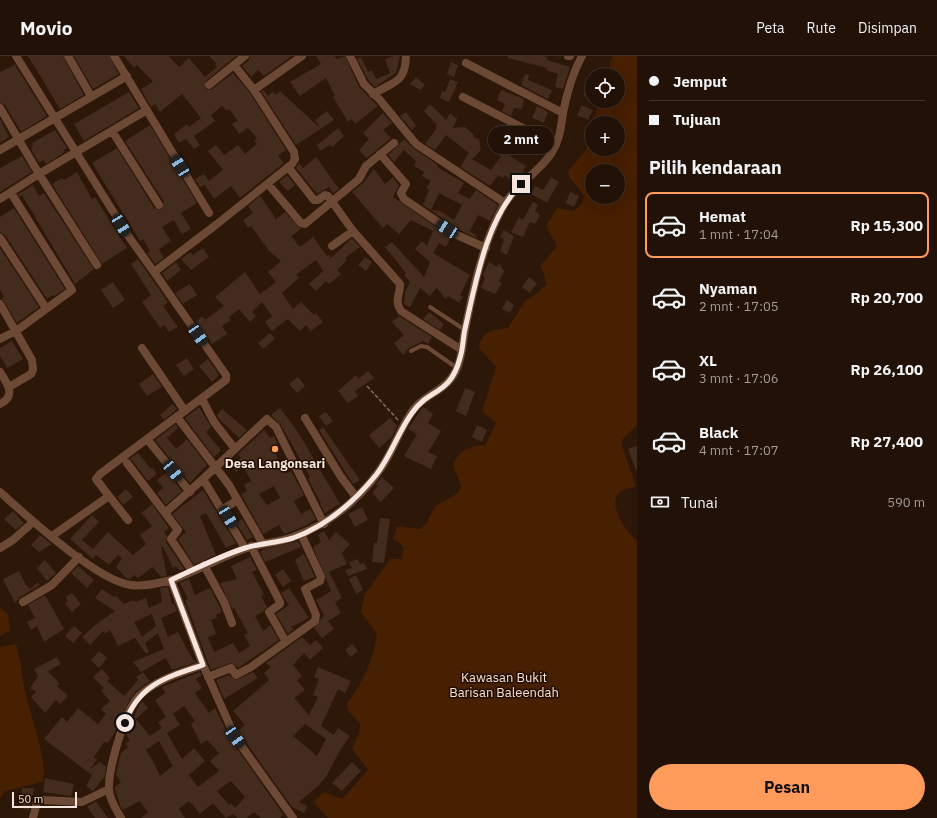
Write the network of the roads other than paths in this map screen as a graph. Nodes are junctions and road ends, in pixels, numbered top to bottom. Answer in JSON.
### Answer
{"nodes":[{"id":1,"x":16,"y":56,"type":"edge"},
{"id":2,"x":68,"y":56,"type":"edge"},
{"id":3,"x":114,"y":56,"type":"edge"},
{"id":4,"x":245,"y":56,"type":"edge"},
{"id":5,"x":302,"y":56,"type":"edge"},
{"id":6,"x":350,"y":56,"type":"edge"},
{"id":7,"x":406,"y":56,"type":"edge"},
{"id":8,"x":582,"y":56,"type":"edge"},
{"id":9,"x":466,"y":63,"type":"dead end"},
{"id":10,"x":234,"y":65,"type":"junction"},
{"id":11,"x":127,"y":76,"type":"junction"},
{"id":12,"x":209,"y":85,"type":"dead end"},
{"id":13,"x":254,"y":90,"type":"junction"},
{"id":14,"x":373,"y":94,"type":"junction"},
{"id":15,"x":91,"y":96,"type":"junction"},
{"id":16,"x":463,"y":97,"type":"dead end"},
{"id":17,"x":0,"y":108,"type":"edge"},
{"id":18,"x":146,"y":110,"type":"junction"},
{"id":19,"x":563,"y":113,"type":"junction"},
{"id":20,"x":56,"y":118,"type":"junction"},
{"id":21,"x":112,"y":131,"type":"junction"},
{"id":22,"x":18,"y":139,"type":"junction"},
{"id":23,"x":394,"y":144,"type":"dead end"},
{"id":24,"x":556,"y":145,"type":"junction"},
{"id":25,"x":0,"y":150,"type":"edge"},
{"id":26,"x":76,"y":153,"type":"junction"},
{"id":27,"x":380,"y":154,"type":"junction"},
{"id":28,"x":288,"y":167,"type":"junction"},
{"id":29,"x":39,"y":174,"type":"junction"},
{"id":30,"x":268,"y":184,"type":"junction"},
{"id":31,"x":11,"y":193,"type":"junction"},
{"id":32,"x":0,"y":199,"type":"edge"},
{"id":33,"x":333,"y":202,"type":"junction"},
{"id":34,"x":505,"y":203,"type":"junction"},
{"id":35,"x":159,"y":205,"type":"dead end"},
{"id":36,"x":210,"y":213,"type":"dead end"},
{"id":37,"x":353,"y":231,"type":"junction"},
{"id":38,"x":0,"y":238,"type":"edge"},
{"id":39,"x":332,"y":246,"type":"dead end"},
{"id":40,"x":486,"y":248,"type":"junction"},
{"id":41,"x":97,"y":264,"type":"dead end"},
{"id":42,"x":154,"y":272,"type":"junction"},
{"id":43,"x":0,"y":304,"type":"edge"},
{"id":44,"x":430,"y":307,"type":"dead end"},
{"id":45,"x":46,"y":308,"type":"junction"},
{"id":46,"x":465,"y":330,"type":"junction"},
{"id":47,"x":16,"y":331,"type":"junction"},
{"id":48,"x":0,"y":339,"type":"edge"},
{"id":49,"x":142,"y":348,"type":"dead end"},
{"id":50,"x":462,"y":350,"type":"junction"},
{"id":51,"x":411,"y":351,"type":"dead end"},
{"id":52,"x":457,"y":368,"type":"junction"},
{"id":53,"x":0,"y":372,"type":"edge"},
{"id":54,"x":9,"y":387,"type":"junction"},
{"id":55,"x":202,"y":399,"type":"junction"},
{"id":56,"x":0,"y":404,"type":"edge"},
{"id":57,"x":185,"y":411,"type":"junction"},
{"id":58,"x":177,"y":417,"type":"junction"},
{"id":59,"x":305,"y":418,"type":"dead end"},
{"id":60,"x":147,"y":439,"type":"junction"},
{"id":61,"x":235,"y":449,"type":"junction"},
{"id":62,"x":127,"y":463,"type":"dead end"},
{"id":63,"x":216,"y":466,"type":"junction"},
{"id":64,"x":203,"y":479,"type":"junction"},
{"id":65,"x":0,"y":492,"type":"edge"},
{"id":66,"x":190,"y":492,"type":"junction"},
{"id":67,"x":109,"y":496,"type":"junction"},
{"id":68,"x":356,"y":497,"type":"junction"},
{"id":69,"x":238,"y":500,"type":"junction"},
{"id":70,"x":223,"y":509,"type":"junction"},
{"id":71,"x":166,"y":512,"type":"junction"},
{"id":72,"x":128,"y":520,"type":"dead end"},
{"id":73,"x":34,"y":522,"type":"junction"},
{"id":74,"x":324,"y":524,"type":"junction"},
{"id":75,"x":302,"y":534,"type":"junction"},
{"id":76,"x":52,"y":536,"type":"junction"},
{"id":77,"x":262,"y":544,"type":"junction"},
{"id":78,"x":248,"y":547,"type":"junction"},
{"id":79,"x":0,"y":548,"type":"edge"},
{"id":80,"x":79,"y":557,"type":"junction"},
{"id":81,"x":204,"y":565,"type":"junction"},
{"id":82,"x":192,"y":571,"type":"junction"},
{"id":83,"x":171,"y":580,"type":"junction"},
{"id":84,"x":23,"y":602,"type":"dead end"},
{"id":85,"x":232,"y":623,"type":"dead end"},
{"id":86,"x":286,"y":642,"type":"junction"},
{"id":87,"x":203,"y":665,"type":"junction"},
{"id":88,"x":208,"y":677,"type":"junction"},
{"id":89,"x":109,"y":789,"type":"junction"},
{"id":90,"x":33,"y":818,"type":"edge"},
{"id":91,"x":120,"y":818,"type":"edge"},
{"id":92,"x":293,"y":818,"type":"edge"}],
"edges":[{"from":1,"to":20,"type":"street"},
{"from":2,"to":15,"type":"street"},
{"from":3,"to":11,"type":"street"},
{"from":4,"to":10,"type":"street"},
{"from":5,"to":13,"type":"street"},
{"from":6,"to":14,"type":"street"},
{"from":7,"to":14,"type":"street"},
{"from":8,"to":19,"type":"street"},
{"from":9,"to":19,"type":"street"},
{"from":10,"to":12,"type":"street"},
{"from":10,"to":13,"type":"street"},
{"from":11,"to":15,"type":"street"},
{"from":11,"to":18,"type":"street"},
{"from":13,"to":28,"type":"street"},
{"from":14,"to":34,"type":"street"},
{"from":15,"to":20,"type":"street"},
{"from":16,"to":24,"type":"street"},
{"from":17,"to":22,"type":"street"},
{"from":18,"to":21,"type":"street"},
{"from":18,"to":36,"type":"street"},
{"from":19,"to":24,"type":"street"},
{"from":20,"to":22,"type":"street"},
{"from":20,"to":26,"type":"street"},
{"from":21,"to":26,"type":"street"},
{"from":21,"to":35,"type":"street"},
{"from":22,"to":25,"type":"street"},
{"from":22,"to":29,"type":"street"},
{"from":23,"to":27,"type":"street"},
{"from":24,"to":34,"type":"street"},
{"from":26,"to":29,"type":"street"},
{"from":26,"to":42,"type":"street"},
{"from":27,"to":33,"type":"street"},
{"from":27,"to":40,"type":"street"},
{"from":28,"to":30,"type":"street"},
{"from":28,"to":33,"type":"street"},
{"from":29,"to":31,"type":"street"},
{"from":29,"to":41,"type":"street"},
{"from":30,"to":33,"type":"street"},
{"from":30,"to":42,"type":"street"},
{"from":31,"to":32,"type":"street"},
{"from":31,"to":45,"type":"street"},
{"from":33,"to":37,"type":"street"},
{"from":34,"to":40,"type":"street"},
{"from":37,"to":39,"type":"street"},
{"from":37,"to":50,"type":"street"},
{"from":38,"to":45,"type":"street"},
{"from":40,"to":46,"type":"street"},
{"from":42,"to":55,"type":"street"},
{"from":43,"to":47,"type":"street"},
{"from":44,"to":46,"type":"lane"},
{"from":45,"to":47,"type":"street"},
{"from":46,"to":50,"type":"street"},
{"from":47,"to":48,"type":"street"},
{"from":47,"to":54,"type":"street"},
{"from":49,"to":57,"type":"street"},
{"from":50,"to":52,"type":"street"},
{"from":51,"to":52,"type":"lane"},
{"from":52,"to":68,"type":"street"},
{"from":53,"to":54,"type":"street"},
{"from":54,"to":56,"type":"street"},
{"from":55,"to":57,"type":"street"},
{"from":55,"to":61,"type":"street"},
{"from":57,"to":58,"type":"street"},
{"from":58,"to":60,"type":"street"},
{"from":58,"to":63,"type":"street"},
{"from":59,"to":68,"type":"street"},
{"from":60,"to":66,"type":"street"},
{"from":60,"to":67,"type":"street"},
{"from":61,"to":63,"type":"street"},
{"from":61,"to":74,"type":"street"},
{"from":62,"to":71,"type":"street"},
{"from":63,"to":64,"type":"street"},
{"from":63,"to":69,"type":"street"},
{"from":64,"to":66,"type":"street"},
{"from":64,"to":70,"type":"street"},
{"from":65,"to":73,"type":"street"},
{"from":66,"to":71,"type":"street"},
{"from":67,"to":72,"type":"street"},
{"from":67,"to":76,"type":"street"},
{"from":68,"to":74,"type":"street"},
{"from":69,"to":70,"type":"street"},
{"from":69,"to":77,"type":"street"},
{"from":70,"to":78,"type":"street"},
{"from":71,"to":82,"type":"street"},
{"from":73,"to":76,"type":"street"},
{"from":73,"to":79,"type":"street"},
{"from":74,"to":75,"type":"street"},
{"from":75,"to":77,"type":"street"},
{"from":75,"to":86,"type":"street"},
{"from":76,"to":80,"type":"street"},
{"from":77,"to":78,"type":"street"},
{"from":78,"to":81,"type":"street"},
{"from":78,"to":86,"type":"street"},
{"from":80,"to":83,"type":"street"},
{"from":80,"to":84,"type":"street"},
{"from":81,"to":82,"type":"street"},
{"from":81,"to":85,"type":"street"},
{"from":82,"to":83,"type":"street"},
{"from":83,"to":87,"type":"street"},
{"from":86,"to":88,"type":"street"},
{"from":87,"to":88,"type":"street"},
{"from":87,"to":89,"type":"street"},
{"from":88,"to":92,"type":"street"},
{"from":89,"to":90,"type":"street"},
{"from":89,"to":91,"type":"street"}]}
